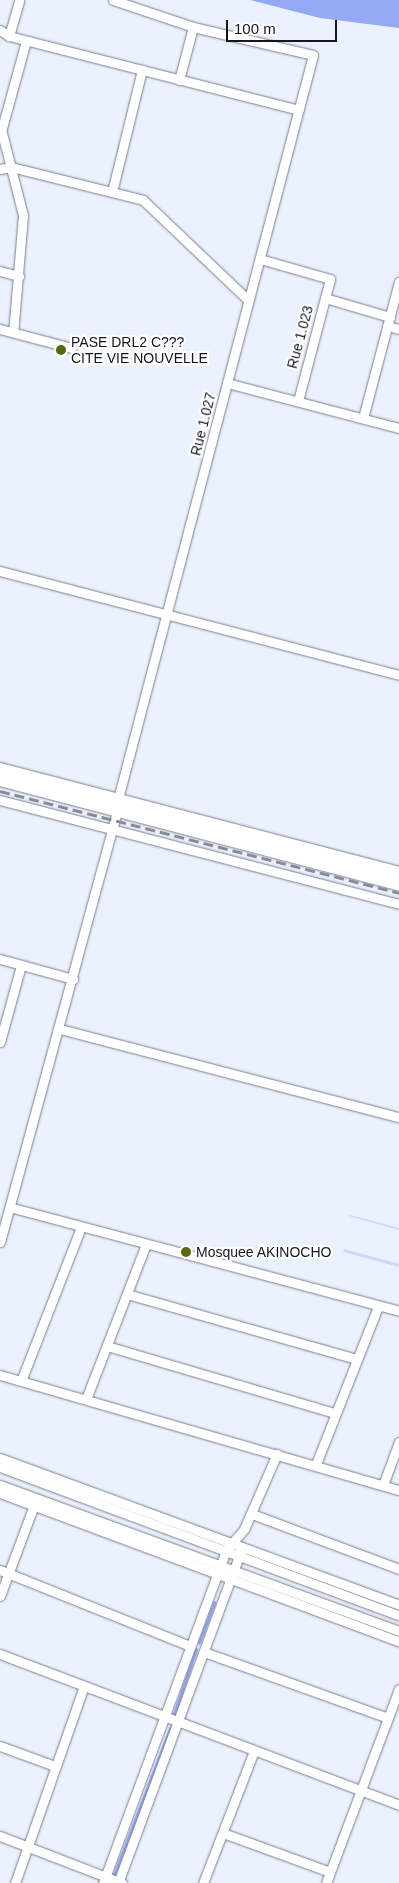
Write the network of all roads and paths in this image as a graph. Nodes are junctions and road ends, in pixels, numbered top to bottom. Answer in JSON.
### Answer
{"nodes":[{"id":1,"x":19,"y":0,"type":"edge"},
{"id":2,"x":113,"y":0,"type":"edge"},
{"id":3,"x":193,"y":27,"type":"junction"},
{"id":4,"x":0,"y":30,"type":"edge"},
{"id":5,"x":8,"y":36,"type":"junction"},
{"id":6,"x":26,"y":40,"type":"junction"},
{"id":7,"x":142,"y":70,"type":"junction"},
{"id":8,"x":179,"y":80,"type":"junction"},
{"id":9,"x":298,"y":110,"type":"junction"},
{"id":10,"x":1,"y":126,"type":"edge"},
{"id":11,"x":11,"y":166,"type":"junction"},
{"id":12,"x":0,"y":169,"type":"edge"},
{"id":13,"x":112,"y":192,"type":"junction"},
{"id":14,"x":260,"y":260,"type":"junction"},
{"id":15,"x":0,"y":271,"type":"edge"},
{"id":16,"x":19,"y":276,"type":"junction"},
{"id":17,"x":399,"y":282,"type":"edge"},
{"id":18,"x":325,"y":298,"type":"junction"},
{"id":19,"x":248,"y":300,"type":"junction"},
{"id":20,"x":388,"y":321,"type":"junction"},
{"id":21,"x":0,"y":329,"type":"edge"},
{"id":22,"x":399,"y":329,"type":"edge"},
{"id":23,"x":13,"y":333,"type":"junction"},
{"id":24,"x":72,"y":348,"type":"dead end"},
{"id":25,"x":227,"y":383,"type":"junction"},
{"id":26,"x":298,"y":401,"type":"junction"},
{"id":27,"x":363,"y":418,"type":"junction"},
{"id":28,"x":399,"y":428,"type":"edge"},
{"id":29,"x":0,"y":571,"type":"edge"},
{"id":30,"x":166,"y":614,"type":"junction"},
{"id":31,"x":399,"y":675,"type":"edge"},
{"id":32,"x":0,"y":769,"type":"edge"},
{"id":33,"x":0,"y":780,"type":"edge"},
{"id":34,"x":0,"y":800,"type":"edge"},
{"id":35,"x":118,"y":805,"type":"junction"},
{"id":36,"x":112,"y":829,"type":"junction"},
{"id":37,"x":399,"y":873,"type":"edge"},
{"id":38,"x":399,"y":885,"type":"edge"},
{"id":39,"x":399,"y":904,"type":"edge"},
{"id":40,"x":0,"y":959,"type":"edge"},
{"id":41,"x":22,"y":965,"type":"junction"},
{"id":42,"x":73,"y":979,"type":"junction"},
{"id":43,"x":60,"y":1029,"type":"junction"},
{"id":44,"x":0,"y":1042,"type":"edge"},
{"id":45,"x":399,"y":1117,"type":"edge"},
{"id":46,"x":12,"y":1208,"type":"junction"},
{"id":47,"x":81,"y":1227,"type":"junction"},
{"id":48,"x":0,"y":1242,"type":"edge"},
{"id":49,"x":146,"y":1244,"type":"junction"},
{"id":50,"x":127,"y":1294,"type":"junction"},
{"id":51,"x":378,"y":1307,"type":"junction"},
{"id":52,"x":399,"y":1311,"type":"edge"},
{"id":53,"x":107,"y":1346,"type":"junction"},
{"id":54,"x":357,"y":1359,"type":"junction"},
{"id":55,"x":0,"y":1374,"type":"edge"},
{"id":56,"x":21,"y":1381,"type":"junction"},
{"id":57,"x":86,"y":1399,"type":"junction"},
{"id":58,"x":335,"y":1413,"type":"junction"},
{"id":59,"x":399,"y":1442,"type":"edge"},
{"id":60,"x":277,"y":1454,"type":"junction"},
{"id":61,"x":0,"y":1458,"type":"edge"},
{"id":62,"x":316,"y":1464,"type":"junction"},
{"id":63,"x":0,"y":1467,"type":"edge"},
{"id":64,"x":0,"y":1485,"type":"edge"},
{"id":65,"x":383,"y":1485,"type":"junction"},
{"id":66,"x":399,"y":1490,"type":"edge"},
{"id":67,"x":0,"y":1493,"type":"edge"},
{"id":68,"x":34,"y":1506,"type":"junction"},
{"id":69,"x":252,"y":1514,"type":"junction"},
{"id":70,"x":240,"y":1535,"type":"junction"},
{"id":71,"x":229,"y":1546,"type":"junction"},
{"id":72,"x":241,"y":1550,"type":"junction"},
{"id":73,"x":221,"y":1564,"type":"junction"},
{"id":74,"x":234,"y":1569,"type":"junction"},
{"id":75,"x":399,"y":1569,"type":"edge"},
{"id":76,"x":4,"y":1571,"type":"edge"},
{"id":77,"x":217,"y":1574,"type":"junction"},
{"id":78,"x":231,"y":1578,"type":"junction"},
{"id":79,"x":0,"y":1596,"type":"edge"},
{"id":80,"x":399,"y":1605,"type":"edge"},
{"id":81,"x":399,"y":1615,"type":"edge"},
{"id":82,"x":399,"y":1631,"type":"edge"},
{"id":83,"x":399,"y":1641,"type":"edge"},
{"id":84,"x":190,"y":1646,"type":"junction"},
{"id":85,"x":204,"y":1652,"type":"junction"},
{"id":86,"x":0,"y":1654,"type":"edge"},
{"id":87,"x":84,"y":1686,"type":"junction"},
{"id":88,"x":399,"y":1689,"type":"edge"},
{"id":89,"x":163,"y":1718,"type":"junction"},
{"id":90,"x":388,"y":1718,"type":"junction"},
{"id":91,"x":178,"y":1725,"type":"junction"},
{"id":92,"x":0,"y":1746,"type":"edge"},
{"id":93,"x":254,"y":1751,"type":"junction"},
{"id":94,"x":55,"y":1766,"type":"junction"},
{"id":95,"x":360,"y":1792,"type":"junction"},
{"id":96,"x":399,"y":1804,"type":"edge"},
{"id":97,"x":223,"y":1833,"type":"junction"},
{"id":98,"x":0,"y":1836,"type":"edge"},
{"id":99,"x":26,"y":1845,"type":"junction"},
{"id":100,"x":330,"y":1872,"type":"junction"},
{"id":101,"x":104,"y":1880,"type":"edge"},
{"id":102,"x":15,"y":1883,"type":"edge"},
{"id":103,"x":120,"y":1883,"type":"edge"},
{"id":104,"x":203,"y":1883,"type":"edge"},
{"id":105,"x":326,"y":1883,"type":"edge"}],
"edges":[{"from":1,"to":5,"type":"street"},
{"from":2,"to":3,"type":"street"},
{"from":3,"to":8,"type":"street"},
{"from":3,"to":9,"type":"street","name":"Rue 1.027"},
{"from":4,"to":5,"type":"street"},
{"from":5,"to":6,"type":"street"},
{"from":6,"to":7,"type":"street"},
{"from":6,"to":10,"type":"street"},
{"from":7,"to":8,"type":"street"},
{"from":7,"to":13,"type":"street"},
{"from":8,"to":9,"type":"street"},
{"from":9,"to":14,"type":"street","name":"Rue 1.027"},
{"from":10,"to":11,"type":"street"},
{"from":11,"to":12,"type":"street"},
{"from":11,"to":13,"type":"street"},
{"from":11,"to":16,"type":"street"},
{"from":13,"to":19,"type":"street"},
{"from":14,"to":18,"type":"street","name":"Rue 1.023"},
{"from":14,"to":19,"type":"street","name":"Rue 1.027"},
{"from":15,"to":16,"type":"street"},
{"from":16,"to":23,"type":"street"},
{"from":17,"to":20,"type":"street"},
{"from":18,"to":20,"type":"street"},
{"from":18,"to":26,"type":"street","name":"Rue 1.023"},
{"from":19,"to":25,"type":"street","name":"Rue 1.027"},
{"from":20,"to":22,"type":"street"},
{"from":20,"to":27,"type":"street"},
{"from":21,"to":23,"type":"street"},
{"from":23,"to":24,"type":"street"},
{"from":25,"to":26,"type":"street"},
{"from":25,"to":30,"type":"street","name":"Rue 1.027"},
{"from":26,"to":27,"type":"street"},
{"from":27,"to":28,"type":"street"},
{"from":29,"to":30,"type":"street"},
{"from":30,"to":31,"type":"street"},
{"from":30,"to":35,"type":"street","name":"Rue 1.027"},
{"from":32,"to":35,"type":"highway"},
{"from":33,"to":35,"type":"highway"},
{"from":34,"to":36,"type":"street"},
{"from":35,"to":36,"type":"street","name":"Rue 1.027"},
{"from":35,"to":37,"type":"highway"},
{"from":35,"to":38,"type":"highway"},
{"from":36,"to":39,"type":"street"},
{"from":36,"to":42,"type":"street","name":"Rue 1.027"},
{"from":40,"to":41,"type":"street"},
{"from":41,"to":42,"type":"street"},
{"from":41,"to":44,"type":"street"},
{"from":42,"to":43,"type":"street","name":"Rue 1.027"},
{"from":43,"to":45,"type":"street"},
{"from":43,"to":46,"type":"street","name":"Rue 1.027"},
{"from":46,"to":47,"type":"street"},
{"from":46,"to":48,"type":"street","name":"Rue 1.027"},
{"from":47,"to":49,"type":"street"},
{"from":47,"to":56,"type":"street"},
{"from":49,"to":50,"type":"street"},
{"from":49,"to":51,"type":"street"},
{"from":50,"to":53,"type":"street"},
{"from":50,"to":54,"type":"street"},
{"from":51,"to":52,"type":"street"},
{"from":51,"to":54,"type":"street"},
{"from":53,"to":57,"type":"street"},
{"from":53,"to":58,"type":"street"},
{"from":54,"to":58,"type":"street"},
{"from":55,"to":56,"type":"street"},
{"from":56,"to":57,"type":"street"},
{"from":57,"to":60,"type":"street"},
{"from":58,"to":62,"type":"street"},
{"from":59,"to":65,"type":"street"},
{"from":60,"to":62,"type":"street"},
{"from":60,"to":69,"type":"street"},
{"from":61,"to":71,"type":"street"},
{"from":62,"to":65,"type":"street"},
{"from":63,"to":71,"type":"street"},
{"from":64,"to":73,"type":"street"},
{"from":65,"to":66,"type":"street"},
{"from":67,"to":68,"type":"street"},
{"from":68,"to":76,"type":"street"},
{"from":68,"to":77,"type":"street"},
{"from":69,"to":70,"type":"street"},
{"from":69,"to":75,"type":"street"},
{"from":70,"to":71,"type":"street"},
{"from":70,"to":72,"type":"street"},
{"from":71,"to":72,"type":"street"},
{"from":71,"to":73,"type":"street"},
{"from":72,"to":74,"type":"street"},
{"from":72,"to":80,"type":"street"},
{"from":72,"to":81,"type":"street"},
{"from":73,"to":74,"type":"street"},
{"from":73,"to":77,"type":"street"},
{"from":74,"to":78,"type":"street"},
{"from":74,"to":82,"type":"street"},
{"from":76,"to":79,"type":"street"},
{"from":76,"to":84,"type":"street"},
{"from":77,"to":78,"type":"street"},
{"from":77,"to":84,"type":"street"},
{"from":78,"to":83,"type":"street"},
{"from":78,"to":85,"type":"street"},
{"from":84,"to":89,"type":"street"},
{"from":85,"to":90,"type":"street"},
{"from":85,"to":91,"type":"street"},
{"from":86,"to":87,"type":"street"},
{"from":87,"to":89,"type":"street"},
{"from":87,"to":94,"type":"street"},
{"from":88,"to":90,"type":"street"},
{"from":89,"to":91,"type":"street"},
{"from":89,"to":101,"type":"street"},
{"from":90,"to":95,"type":"street"},
{"from":91,"to":93,"type":"street"},
{"from":91,"to":103,"type":"street"},
{"from":92,"to":94,"type":"street"},
{"from":93,"to":95,"type":"street"},
{"from":93,"to":97,"type":"street"},
{"from":94,"to":99,"type":"street"},
{"from":95,"to":96,"type":"street"},
{"from":95,"to":100,"type":"street"},
{"from":97,"to":100,"type":"street"},
{"from":97,"to":104,"type":"street"},
{"from":98,"to":99,"type":"street"},
{"from":99,"to":101,"type":"street"},
{"from":99,"to":102,"type":"street"},
{"from":100,"to":105,"type":"street"},
{"from":101,"to":103,"type":"street"}]}
